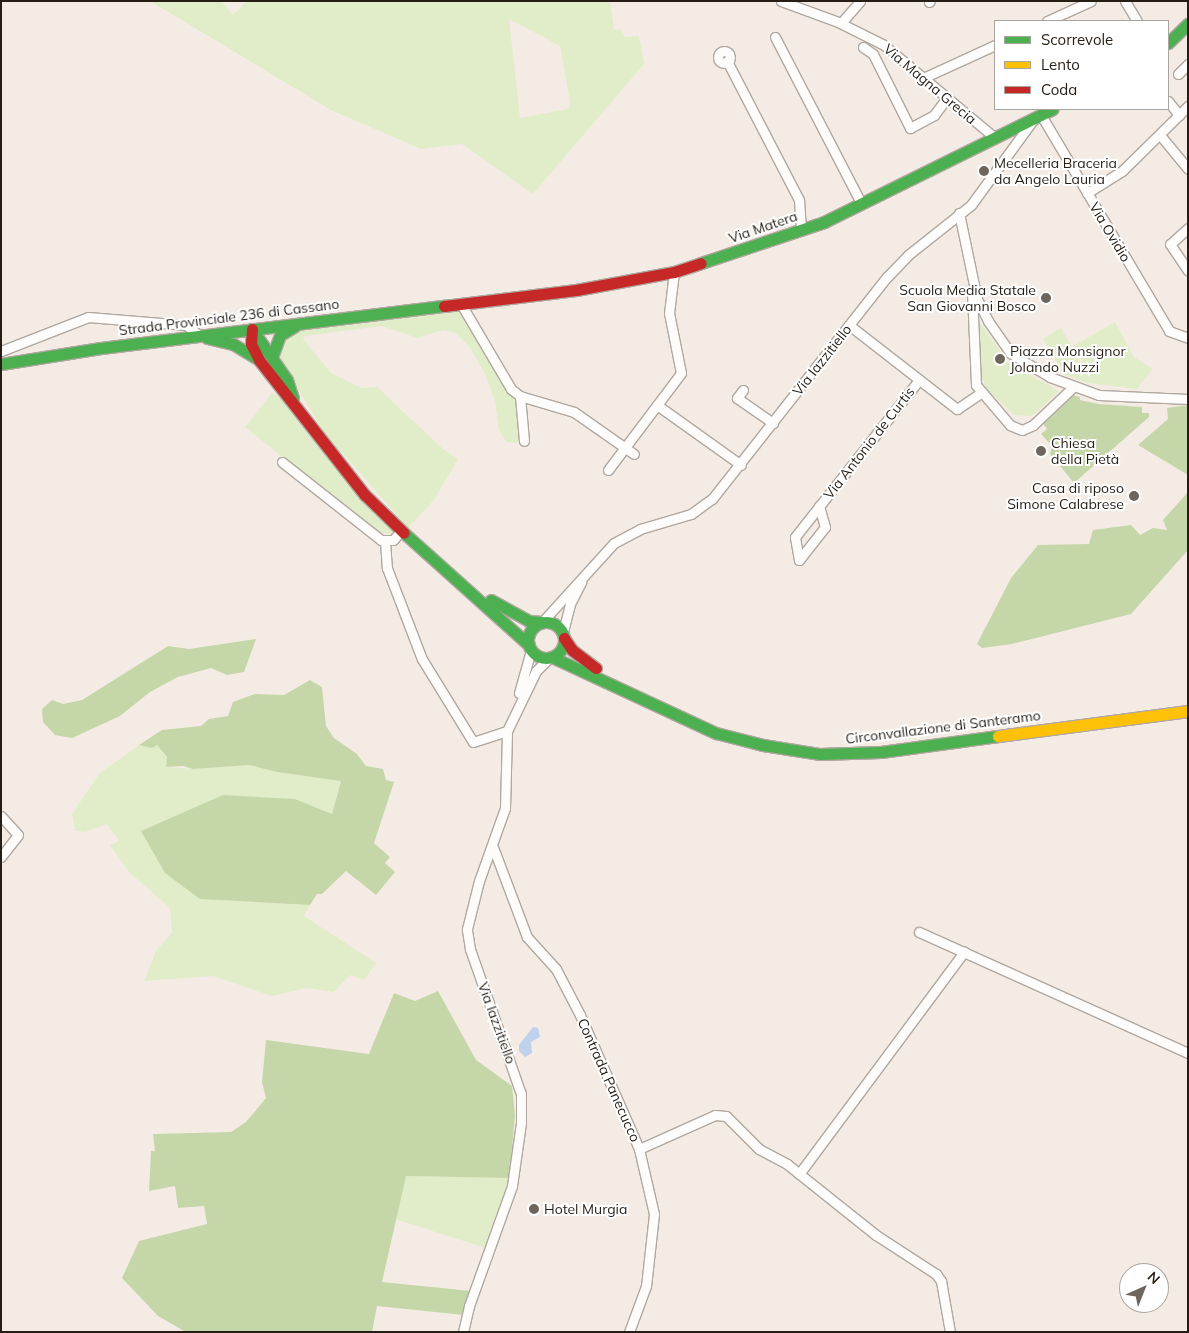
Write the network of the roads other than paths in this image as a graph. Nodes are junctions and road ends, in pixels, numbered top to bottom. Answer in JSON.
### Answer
{"nodes":[{"id":1,"x":781,"y":1,"type":"edge"},
{"id":2,"x":860,"y":1,"type":"edge"},
{"id":3,"x":1091,"y":1,"type":"edge"},
{"id":4,"x":1125,"y":1,"type":"edge"},
{"id":5,"x":1049,"y":20,"type":"edge"},
{"id":6,"x":1135,"y":20,"type":"edge"},
{"id":7,"x":841,"y":23,"type":"junction"},
{"id":8,"x":1188,"y":24,"type":"edge"},
{"id":9,"x":775,"y":37,"type":"dead end"},
{"id":10,"x":877,"y":41,"type":"junction"},
{"id":11,"x":1169,"y":42,"type":"edge"},
{"id":12,"x":994,"y":45,"type":"edge"},
{"id":13,"x":727,"y":62,"type":"dead end"},
{"id":14,"x":1188,"y":64,"type":"edge"},
{"id":15,"x":1178,"y":74,"type":"dead end"},
{"id":16,"x":923,"y":78,"type":"junction"},
{"id":17,"x":948,"y":98,"type":"junction"},
{"id":18,"x":1169,"y":102,"type":"edge"},
{"id":19,"x":1188,"y":106,"type":"edge"},
{"id":20,"x":1051,"y":110,"type":"edge"},
{"id":21,"x":1179,"y":115,"type":"junction"},
{"id":22,"x":1038,"y":116,"type":"junction"},
{"id":23,"x":1160,"y":135,"type":"junction"},
{"id":24,"x":997,"y":136,"type":"junction"},
{"id":25,"x":1014,"y":148,"type":"junction"},
{"id":26,"x":1188,"y":169,"type":"edge"},
{"id":27,"x":1087,"y":193,"type":"junction"},
{"id":28,"x":861,"y":203,"type":"junction"},
{"id":29,"x":959,"y":213,"type":"junction"},
{"id":30,"x":1188,"y":228,"type":"edge"},
{"id":31,"x":801,"y":230,"type":"junction"},
{"id":32,"x":1187,"y":267,"type":"edge"},
{"id":33,"x":674,"y":272,"type":"junction"},
{"id":34,"x":970,"y":275,"type":"junction"},
{"id":35,"x":461,"y":304,"type":"junction"},
{"id":36,"x":300,"y":324,"type":"junction"},
{"id":37,"x":849,"y":325,"type":"junction"},
{"id":38,"x":252,"y":328,"type":"junction"},
{"id":39,"x":199,"y":335,"type":"junction"},
{"id":40,"x":1188,"y":338,"type":"edge"},
{"id":41,"x":1,"y":351,"type":"edge"},
{"id":42,"x":272,"y":358,"type":"junction"},
{"id":43,"x":259,"y":360,"type":"junction"},
{"id":44,"x":1,"y":364,"type":"edge"},
{"id":45,"x":919,"y":380,"type":"junction"},
{"id":46,"x":1073,"y":387,"type":"junction"},
{"id":47,"x":743,"y":390,"type":"dead end"},
{"id":48,"x":981,"y":393,"type":"junction"},
{"id":49,"x":520,"y":396,"type":"junction"},
{"id":50,"x":1188,"y":399,"type":"edge"},
{"id":51,"x":295,"y":404,"type":"junction"},
{"id":52,"x":657,"y":405,"type":"junction"},
{"id":53,"x":772,"y":423,"type":"junction"},
{"id":54,"x":524,"y":441,"type":"dead end"},
{"id":55,"x":625,"y":447,"type":"junction"},
{"id":56,"x":634,"y":454,"type":"dead end"},
{"id":57,"x":282,"y":462,"type":"dead end"},
{"id":58,"x":741,"y":465,"type":"junction"},
{"id":59,"x":608,"y":470,"type":"dead end"},
{"id":60,"x":819,"y":506,"type":"junction"},
{"id":61,"x":401,"y":531,"type":"junction"},
{"id":62,"x":385,"y":541,"type":"junction"},
{"id":63,"x":587,"y":570,"type":"junction"},
{"id":64,"x":454,"y":578,"type":"junction"},
{"id":65,"x":542,"y":622,"type":"junction"},
{"id":66,"x":564,"y":635,"type":"junction"},
{"id":67,"x":530,"y":648,"type":"junction"},
{"id":68,"x":550,"y":658,"type":"junction"},
{"id":69,"x":649,"y":702,"type":"junction"},
{"id":70,"x":1188,"y":711,"type":"edge"},
{"id":71,"x":514,"y":713,"type":"junction"},
{"id":72,"x":507,"y":732,"type":"junction"},
{"id":73,"x":1,"y":816,"type":"edge"},
{"id":74,"x":493,"y":847,"type":"junction"},
{"id":75,"x":1,"y":857,"type":"edge"},
{"id":76,"x":919,"y":932,"type":"dead end"},
{"id":77,"x":964,"y":952,"type":"junction"},
{"id":78,"x":1188,"y":1053,"type":"edge"},
{"id":79,"x":639,"y":1149,"type":"junction"},
{"id":80,"x":799,"y":1174,"type":"junction"},
{"id":81,"x":463,"y":1332,"type":"edge"},
{"id":82,"x":629,"y":1332,"type":"edge"},
{"id":83,"x":950,"y":1332,"type":"edge"}],
"edges":[{"from":1,"to":7,"type":"street","name":"Via Magna Grecia"},
{"from":2,"to":7,"type":"street"},
{"from":3,"to":5,"type":"street"},
{"from":4,"to":6,"type":"street"},
{"from":7,"to":10,"type":"street","name":"Via Magna Grecia"},
{"from":8,"to":11,"type":"main road"},
{"from":9,"to":28,"type":"street"},
{"from":10,"to":16,"type":"street","name":"Via Magna Grecia"},
{"from":10,"to":17,"type":"street"},
{"from":12,"to":16,"type":"street"},
{"from":13,"to":31,"type":"street"},
{"from":14,"to":15,"type":"street"},
{"from":16,"to":17,"type":"street","name":"Via Magna Grecia"},
{"from":17,"to":24,"type":"street","name":"Via Magna Grecia"},
{"from":18,"to":21,"type":"street"},
{"from":19,"to":21,"type":"street"},
{"from":20,"to":22,"type":"main road","name":"Via Matera"},
{"from":21,"to":23,"type":"street"},
{"from":22,"to":24,"type":"main road","name":"Via Matera"},
{"from":22,"to":25,"type":"street","name":"Via Iazzitiello"},
{"from":22,"to":27,"type":"street","name":"Via Ovidio"},
{"from":23,"to":26,"type":"street"},
{"from":23,"to":27,"type":"street"},
{"from":24,"to":25,"type":"street","name":"Via Magna Grecia"},
{"from":24,"to":28,"type":"main road","name":"Via Matera"},
{"from":25,"to":29,"type":"street","name":"Via Iazzitiello"},
{"from":27,"to":40,"type":"street","name":"Via Ovidio"},
{"from":28,"to":31,"type":"main road","name":"Via Matera"},
{"from":29,"to":34,"type":"street"},
{"from":29,"to":37,"type":"street","name":"Via Iazzitiello"},
{"from":30,"to":32,"type":"street"},
{"from":31,"to":33,"type":"main road","name":"Via Matera"},
{"from":33,"to":35,"type":"main road","name":"Via Matera"},
{"from":33,"to":52,"type":"street"},
{"from":34,"to":46,"type":"street"},
{"from":34,"to":48,"type":"street"},
{"from":35,"to":36,"type":"main road","name":"Strada Provinciale 236 di Cassano"},
{"from":35,"to":49,"type":"street"},
{"from":36,"to":38,"type":"main road","name":"Strada Provinciale 236 di Cassano"},
{"from":36,"to":42,"type":"main road"},
{"from":37,"to":45,"type":"street"},
{"from":37,"to":53,"type":"street","name":"Via Iazzitiello"},
{"from":38,"to":39,"type":"main road","name":"Strada Provinciale 236 di Cassano"},
{"from":38,"to":42,"type":"main road"},
{"from":38,"to":43,"type":"main road"},
{"from":39,"to":41,"type":"street"},
{"from":39,"to":43,"type":"main road"},
{"from":39,"to":44,"type":"main road","name":"Strada Provinciale 236 di Cassano"},
{"from":42,"to":51,"type":"main road"},
{"from":43,"to":51,"type":"main road"},
{"from":45,"to":48,"type":"street"},
{"from":45,"to":60,"type":"street","name":"Via Antonio de Curtis"},
{"from":46,"to":48,"type":"street"},
{"from":46,"to":50,"type":"street"},
{"from":47,"to":53,"type":"street"},
{"from":49,"to":54,"type":"street"},
{"from":49,"to":55,"type":"street"},
{"from":51,"to":61,"type":"main road"},
{"from":52,"to":55,"type":"street"},
{"from":52,"to":58,"type":"street"},
{"from":53,"to":58,"type":"street","name":"Via Iazzitiello"},
{"from":55,"to":56,"type":"street"},
{"from":55,"to":59,"type":"street"},
{"from":57,"to":62,"type":"street"},
{"from":58,"to":63,"type":"street","name":"Via Iazzitiello"},
{"from":60,"to":60,"type":"street","name":"Via Antonio de Curtis"},
{"from":61,"to":62,"type":"street"},
{"from":61,"to":64,"type":"main road"},
{"from":62,"to":72,"type":"street"},
{"from":63,"to":65,"type":"street"},
{"from":63,"to":66,"type":"street"},
{"from":64,"to":65,"type":"main road"},
{"from":64,"to":67,"type":"main road"},
{"from":65,"to":66,"type":"main road"},
{"from":65,"to":67,"type":"main road"},
{"from":66,"to":68,"type":"main road"},
{"from":66,"to":69,"type":"main road","name":"Circonvallazione di Santeramo"},
{"from":67,"to":68,"type":"main road"},
{"from":67,"to":71,"type":"street"},
{"from":68,"to":69,"type":"main road","name":"Circonvallazione di Santeramo"},
{"from":68,"to":71,"type":"street"},
{"from":69,"to":70,"type":"main road","name":"Circonvallazione di Santeramo"},
{"from":71,"to":72,"type":"street","name":"Via Iazzitiello"},
{"from":72,"to":74,"type":"street","name":"Via Iazzitiello"},
{"from":73,"to":75,"type":"street"},
{"from":74,"to":79,"type":"street","name":"Contrada Panecucco"},
{"from":74,"to":81,"type":"street","name":"Via Iazzitiello"},
{"from":76,"to":77,"type":"street"},
{"from":77,"to":78,"type":"street"},
{"from":77,"to":80,"type":"street"},
{"from":79,"to":80,"type":"street"},
{"from":79,"to":82,"type":"street","name":"Contrada Panecucco"},
{"from":80,"to":83,"type":"street"}]}
